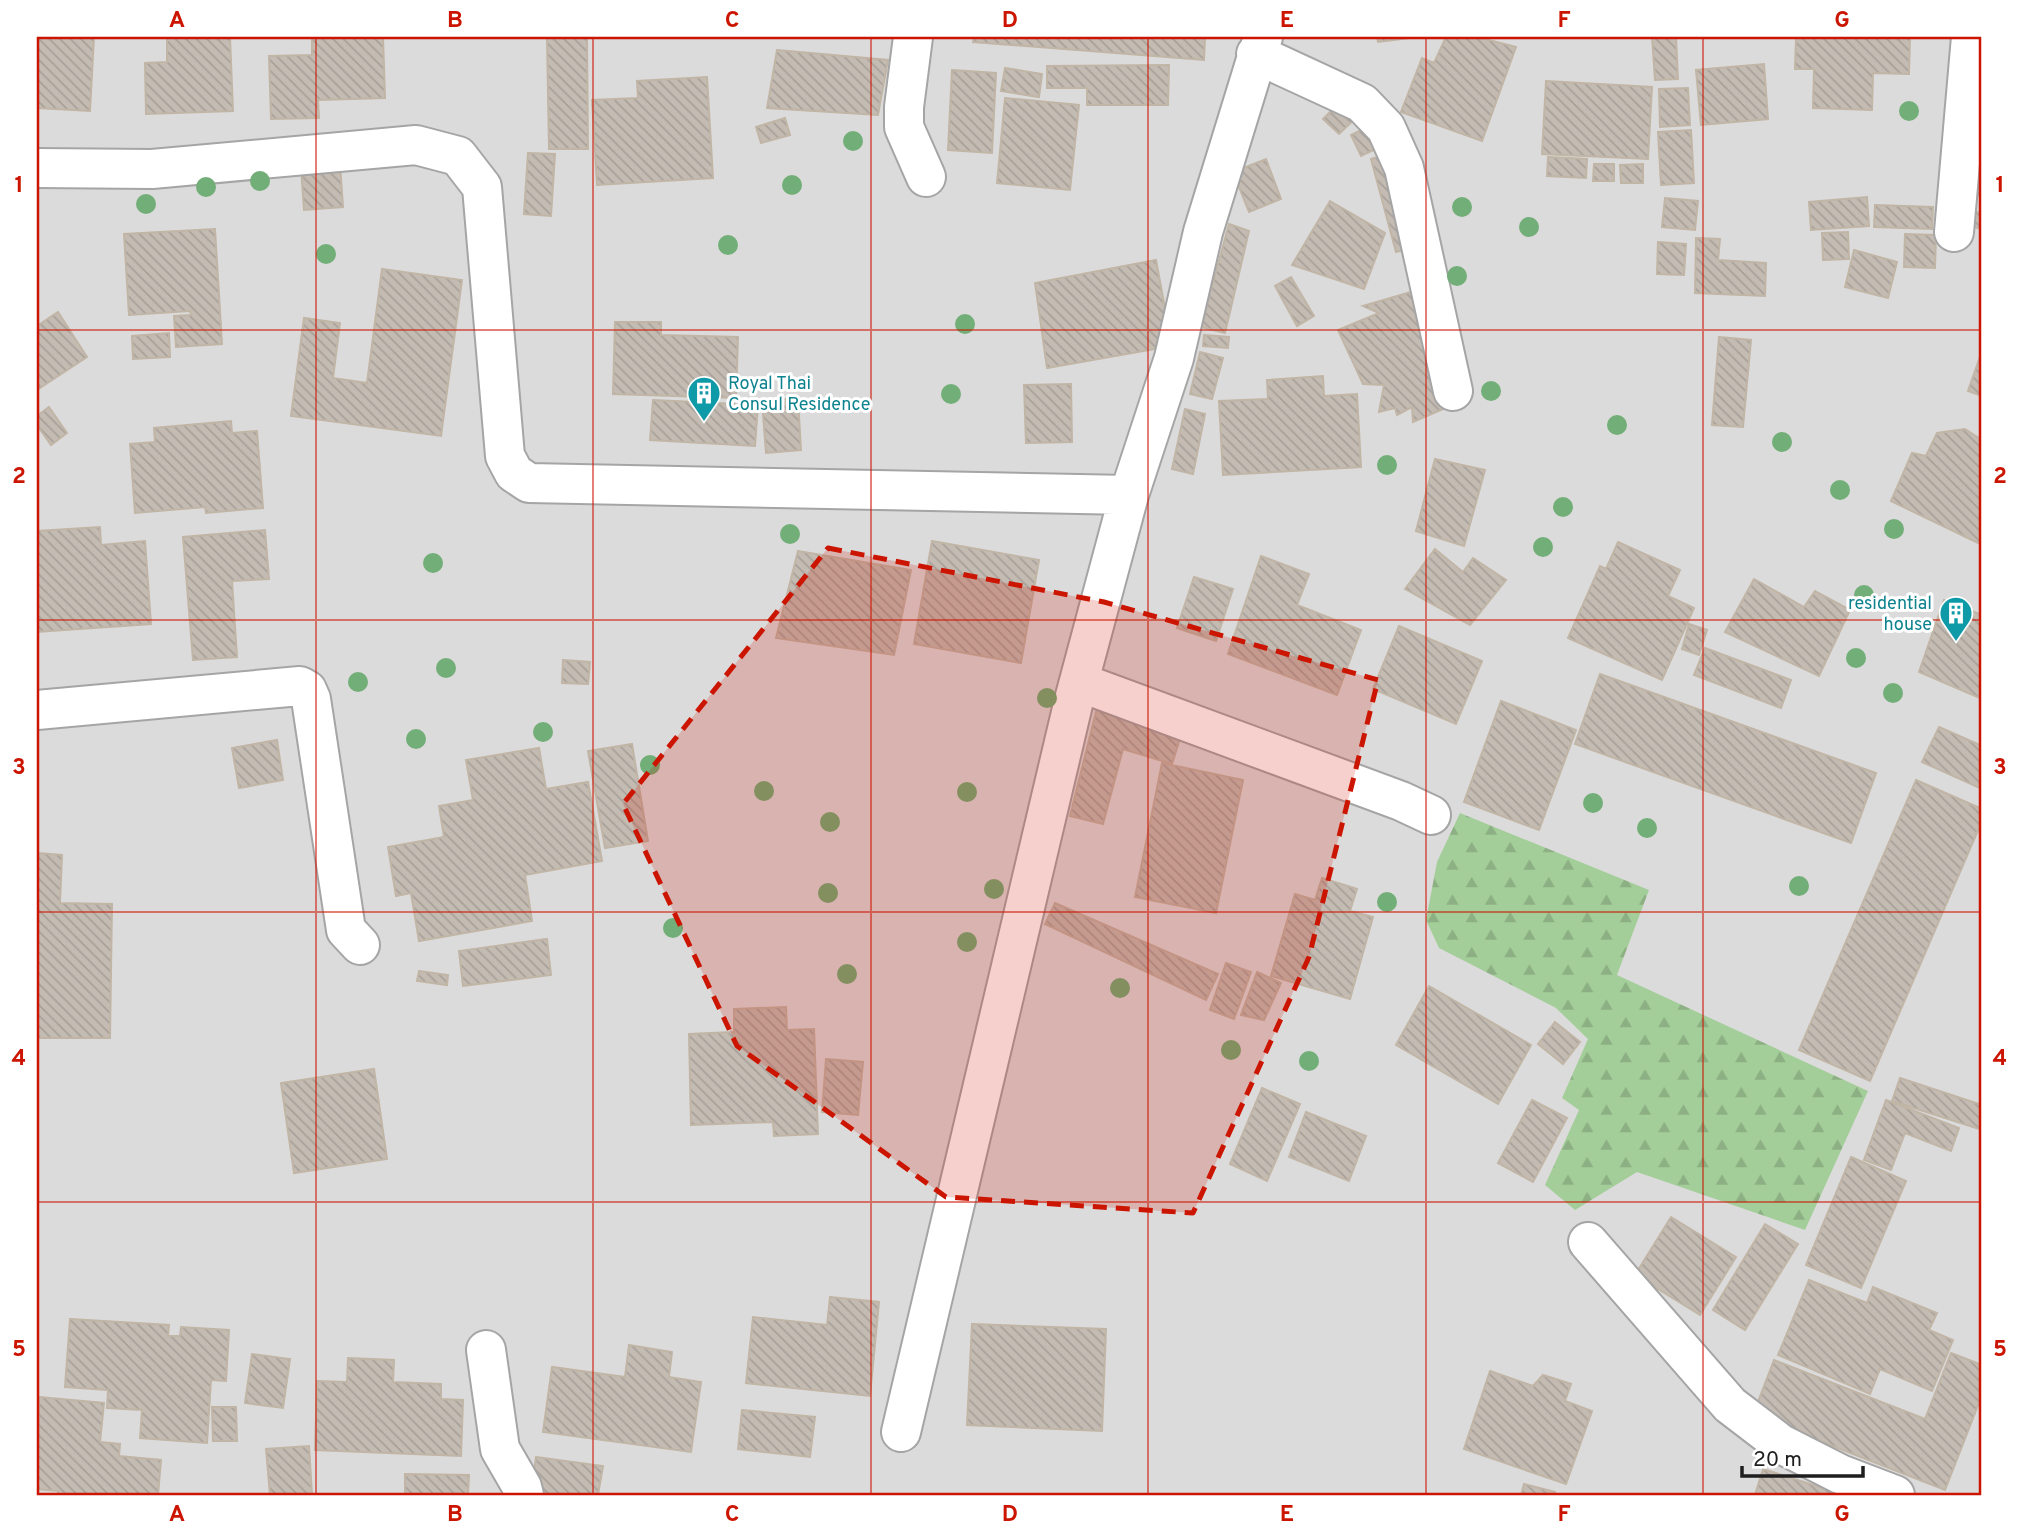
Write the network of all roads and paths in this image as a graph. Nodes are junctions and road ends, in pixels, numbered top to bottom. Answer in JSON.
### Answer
{"nodes":[{"id":1,"x":913,"y":37,"type":"edge"},
{"id":2,"x":1970,"y":37,"type":"edge"},
{"id":3,"x":1260,"y":45,"type":"edge"},
{"id":4,"x":37,"y":168,"type":"edge"},
{"id":5,"x":926,"y":177,"type":"dead end"},
{"id":6,"x":1954,"y":232,"type":"dead end"},
{"id":7,"x":1453,"y":391,"type":"dead end"},
{"id":8,"x":1129,"y":495,"type":"junction"},
{"id":9,"x":1079,"y":682,"type":"junction"},
{"id":10,"x":37,"y":709,"type":"edge"},
{"id":11,"x":1431,"y":815,"type":"dead end"},
{"id":12,"x":360,"y":945,"type":"dead end"},
{"id":13,"x":1588,"y":1241,"type":"dead end"},
{"id":14,"x":486,"y":1350,"type":"dead end"},
{"id":15,"x":901,"y":1433,"type":"dead end"},
{"id":16,"x":524,"y":1495,"type":"edge"},
{"id":17,"x":1895,"y":1495,"type":"edge"}],
"edges":[{"from":1,"to":5,"type":"street"},
{"from":2,"to":6,"type":"street"},
{"from":3,"to":7,"type":"street"},
{"from":3,"to":8,"type":"street"},
{"from":4,"to":8,"type":"street"},
{"from":8,"to":9,"type":"street"},
{"from":9,"to":11,"type":"street"},
{"from":9,"to":15,"type":"street"},
{"from":10,"to":12,"type":"street"},
{"from":13,"to":17,"type":"street"},
{"from":14,"to":16,"type":"street"}]}
